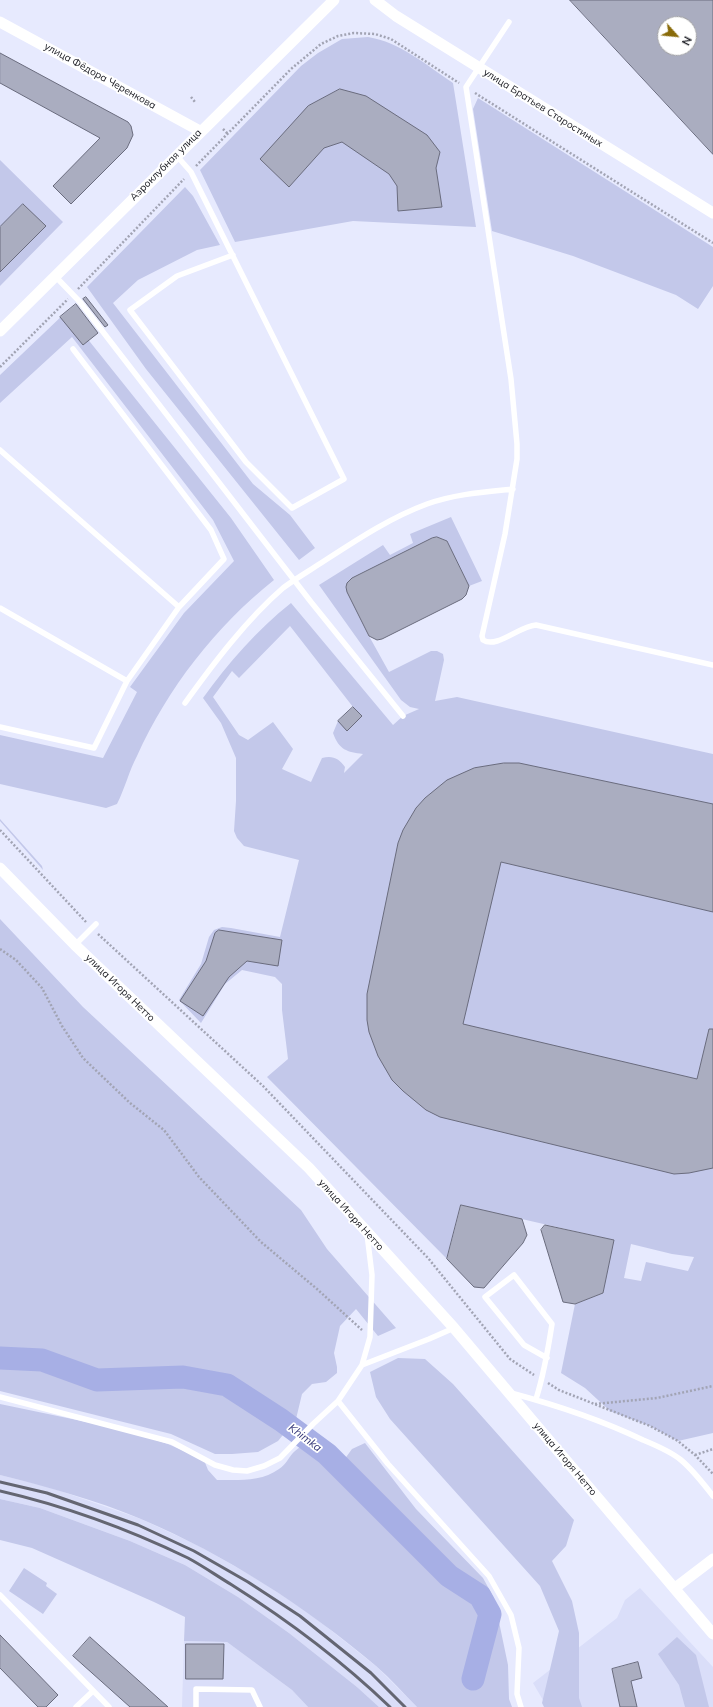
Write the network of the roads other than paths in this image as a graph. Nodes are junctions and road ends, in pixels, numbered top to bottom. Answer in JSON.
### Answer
{"nodes":[{"id":1,"x":334,"y":0,"type":"edge"},
{"id":2,"x":375,"y":0,"type":"edge"},
{"id":3,"x":0,"y":22,"type":"edge"},
{"id":4,"x":509,"y":22,"type":"dead end"},
{"id":5,"x":479,"y":68,"type":"junction"},
{"id":6,"x":200,"y":131,"type":"junction"},
{"id":7,"x":176,"y":155,"type":"junction"},
{"id":8,"x":713,"y":213,"type":"edge"},
{"id":9,"x":233,"y":256,"type":"junction"},
{"id":10,"x":55,"y":276,"type":"junction"},
{"id":11,"x":0,"y":331,"type":"edge"},
{"id":12,"x":73,"y":349,"type":"dead end"},
{"id":13,"x":0,"y":450,"type":"edge"},
{"id":14,"x":513,"y":488,"type":"junction"},
{"id":15,"x":179,"y":607,"type":"junction"},
{"id":16,"x":0,"y":608,"type":"edge"},
{"id":17,"x":713,"y":666,"type":"edge"},
{"id":18,"x":127,"y":681,"type":"junction"},
{"id":19,"x":185,"y":703,"type":"dead end"},
{"id":20,"x":403,"y":716,"type":"dead end"},
{"id":21,"x":0,"y":727,"type":"edge"},
{"id":22,"x":0,"y":868,"type":"edge"},
{"id":23,"x":94,"y":926,"type":"road end"},
{"id":24,"x":75,"y":945,"type":"junction"},
{"id":25,"x":367,"y":1233,"type":"junction"},
{"id":26,"x":454,"y":1328,"type":"junction"},
{"id":27,"x":547,"y":1358,"type":"junction"},
{"id":28,"x":362,"y":1365,"type":"junction"},
{"id":29,"x":508,"y":1392,"type":"junction"},
{"id":30,"x":0,"y":1397,"type":"edge"},
{"id":31,"x":536,"y":1399,"type":"junction"},
{"id":32,"x":338,"y":1401,"type":"junction"},
{"id":33,"x":713,"y":1496,"type":"edge"},
{"id":34,"x":713,"y":1558,"type":"edge"},
{"id":35,"x":675,"y":1588,"type":"junction"},
{"id":36,"x":0,"y":1595,"type":"edge"},
{"id":37,"x":713,"y":1634,"type":"edge"},
{"id":38,"x":93,"y":1691,"type":"junction"},
{"id":39,"x":76,"y":1707,"type":"edge"},
{"id":40,"x":109,"y":1707,"type":"edge"},
{"id":41,"x":196,"y":1707,"type":"edge"},
{"id":42,"x":260,"y":1707,"type":"edge"},
{"id":43,"x":521,"y":1707,"type":"edge"}],
"edges":[{"from":1,"to":6,"type":"street","name":"Аэроклубная улица"},
{"from":2,"to":5,"type":"street","name":"улица Братьев Старостиных"},
{"from":3,"to":6,"type":"street","name":"улица Фёдора Черенкова"},
{"from":4,"to":5,"type":"lane"},
{"from":5,"to":8,"type":"street","name":"улица Братьев Старостиных"},
{"from":5,"to":14,"type":"lane"},
{"from":6,"to":7,"type":"street","name":"Аэроклубная улица"},
{"from":7,"to":9,"type":"lane"},
{"from":7,"to":10,"type":"street","name":"Аэроклубная улица"},
{"from":9,"to":9,"type":"lane"},
{"from":10,"to":11,"type":"street","name":"Аэроклубная улица"},
{"from":10,"to":20,"type":"lane"},
{"from":12,"to":15,"type":"lane"},
{"from":13,"to":15,"type":"lane"},
{"from":14,"to":17,"type":"lane"},
{"from":14,"to":19,"type":"lane"},
{"from":15,"to":18,"type":"lane"},
{"from":16,"to":18,"type":"lane"},
{"from":18,"to":21,"type":"lane"},
{"from":22,"to":24,"type":"street","name":"улица Игоря Нетто"},
{"from":23,"to":24,"type":"lane"},
{"from":24,"to":25,"type":"street","name":"улица Игоря Нетто"},
{"from":25,"to":26,"type":"street","name":"улица Игоря Нетто"},
{"from":25,"to":28,"type":"lane"},
{"from":26,"to":28,"type":"lane"},
{"from":26,"to":29,"type":"street","name":"улица Игоря Нетто"},
{"from":27,"to":27,"type":"lane"},
{"from":27,"to":31,"type":"lane"},
{"from":28,"to":32,"type":"lane"},
{"from":29,"to":31,"type":"lane"},
{"from":29,"to":35,"type":"street","name":"улица Игоря Нетто"},
{"from":30,"to":32,"type":"lane"},
{"from":31,"to":33,"type":"lane"},
{"from":32,"to":43,"type":"lane"},
{"from":34,"to":35,"type":"street"},
{"from":35,"to":37,"type":"street","name":"улица Игоря Нетто"},
{"from":36,"to":38,"type":"lane"},
{"from":38,"to":39,"type":"lane"},
{"from":38,"to":40,"type":"lane"},
{"from":41,"to":42,"type":"lane"}]}
